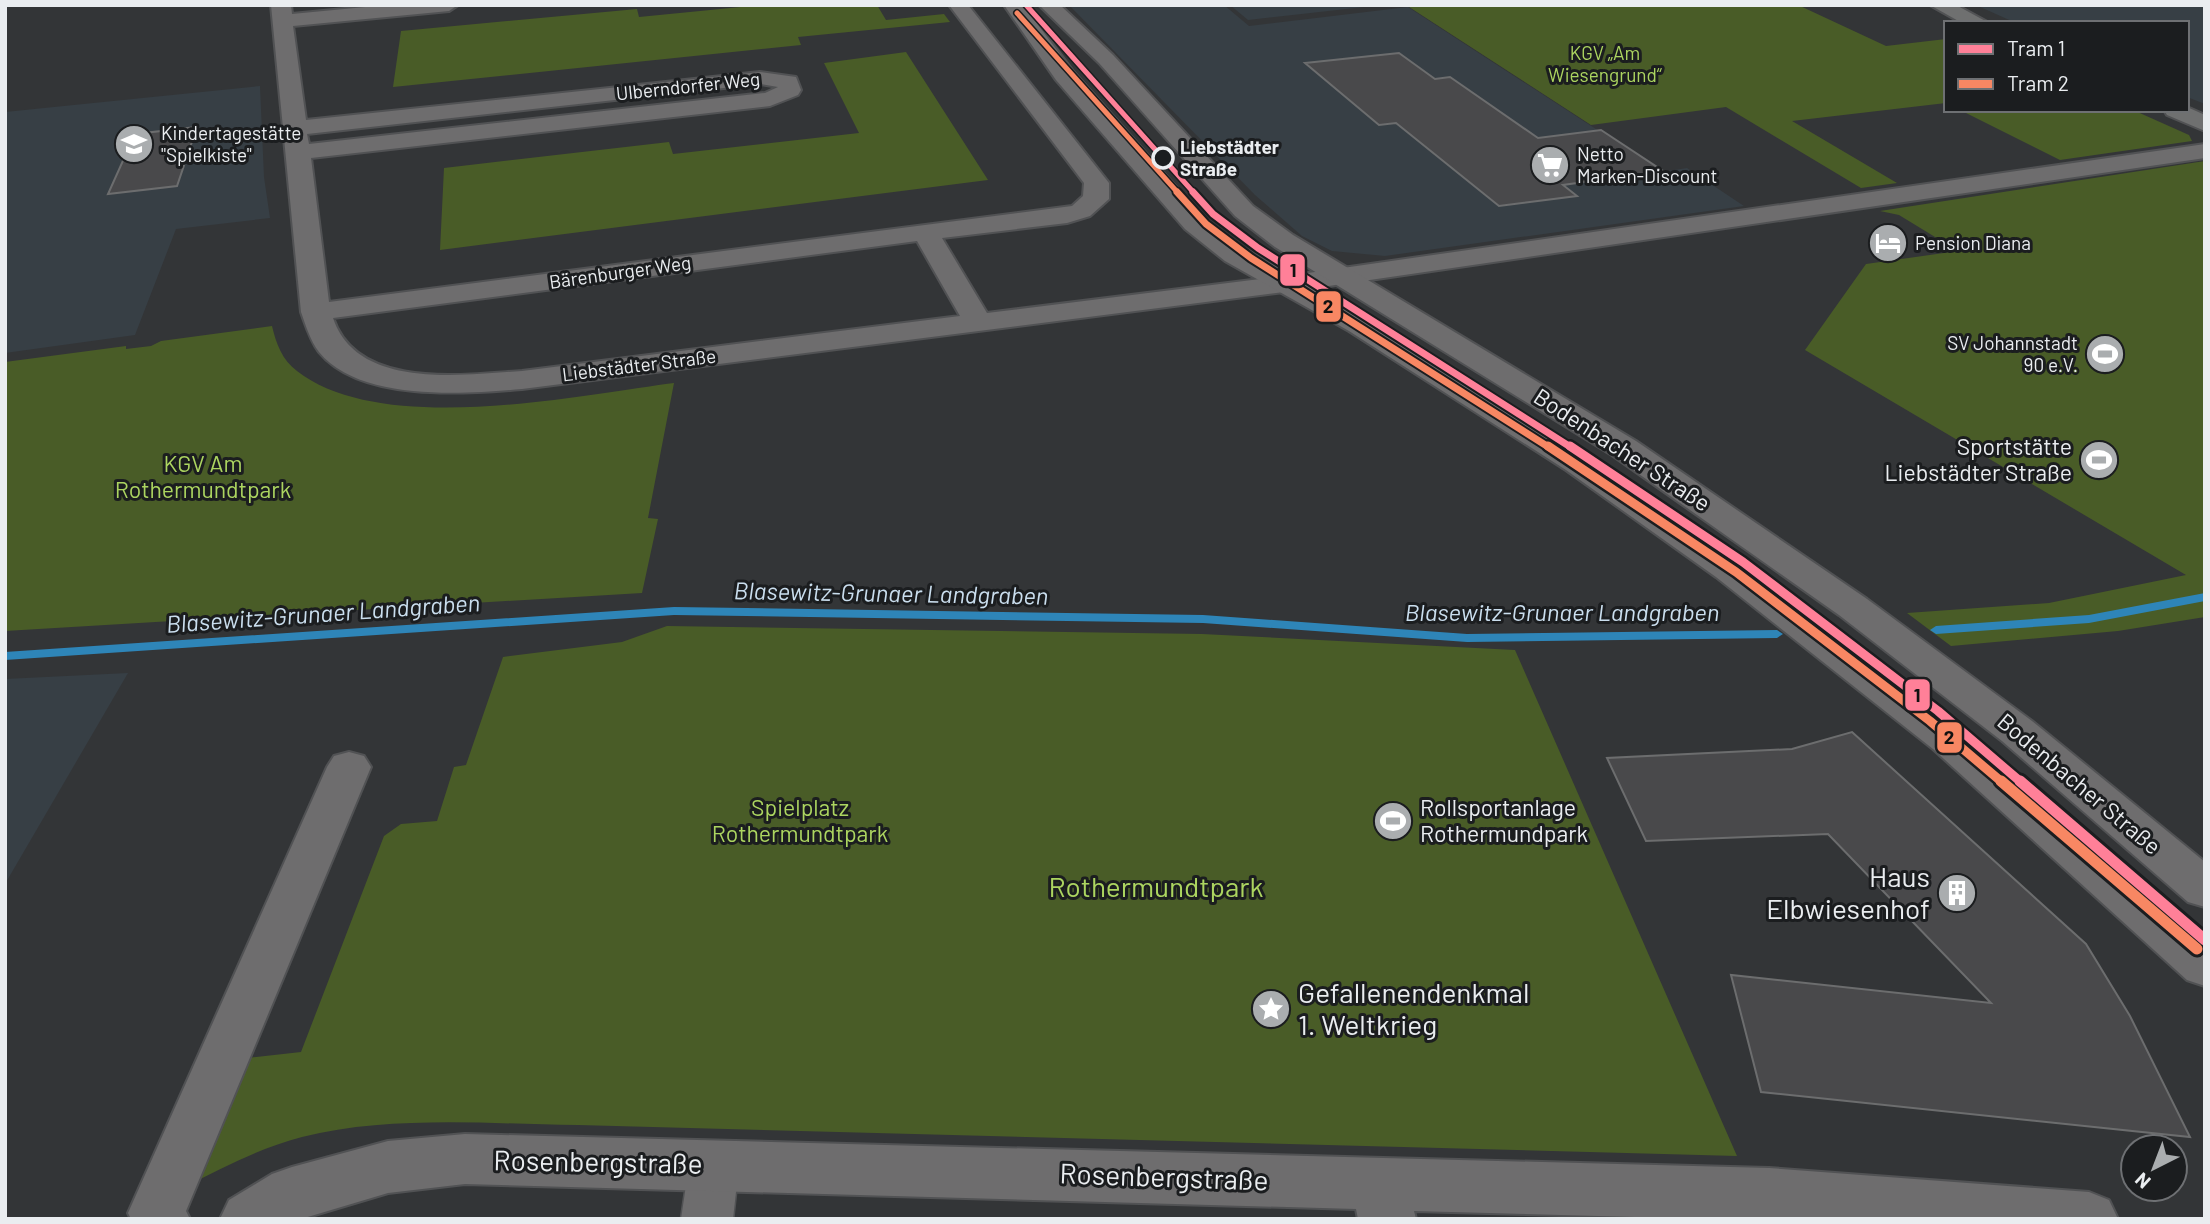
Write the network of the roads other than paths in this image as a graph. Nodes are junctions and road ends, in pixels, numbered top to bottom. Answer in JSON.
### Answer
{"nodes":[{"id":1,"x":449,"y":5,"type":"edge"},
{"id":2,"x":958,"y":5,"type":"edge"},
{"id":3,"x":1013,"y":5,"type":"edge"},
{"id":4,"x":1048,"y":5,"type":"edge"},
{"id":5,"x":1938,"y":5,"type":"edge"},
{"id":6,"x":282,"y":13,"type":"edge"},
{"id":7,"x":1974,"y":21,"type":"edge"},
{"id":8,"x":2179,"y":112,"type":"edge"},
{"id":9,"x":2205,"y":124,"type":"edge"},
{"id":10,"x":297,"y":140,"type":"junction"},
{"id":11,"x":2205,"y":151,"type":"edge"},
{"id":12,"x":925,"y":232,"type":"junction"},
{"id":13,"x":1341,"y":276,"type":"junction"},
{"id":14,"x":1286,"y":284,"type":"junction"},
{"id":15,"x":316,"y":312,"type":"junction"},
{"id":16,"x":978,"y":322,"type":"junction"},
{"id":17,"x":349,"y":767,"type":"dead end"},
{"id":18,"x":2205,"y":889,"type":"edge"},
{"id":19,"x":2205,"y":966,"type":"edge"},
{"id":20,"x":714,"y":1165,"type":"junction"},
{"id":21,"x":1384,"y":1201,"type":"edge"},
{"id":22,"x":1775,"y":1207,"type":"edge"},
{"id":23,"x":162,"y":1219,"type":"edge"},
{"id":24,"x":249,"y":1219,"type":"edge"},
{"id":25,"x":707,"y":1219,"type":"edge"},
{"id":26,"x":2089,"y":1219,"type":"edge"}],
"edges":[{"from":1,"to":6,"type":"street"},
{"from":2,"to":12,"type":"street","name":"Bärenburger Weg"},
{"from":3,"to":14,"type":"street","name":"Bodenbacher Straße"},
{"from":4,"to":13,"type":"street","name":"Bodenbacher Straße"},
{"from":5,"to":7,"type":"main road"},
{"from":6,"to":10,"type":"street","name":"Liebstädter Straße"},
{"from":8,"to":9,"type":"main road"},
{"from":10,"to":10,"type":"street","name":"Ulberndorfer Weg"},
{"from":10,"to":15,"type":"street","name":"Liebstädter Straße"},
{"from":11,"to":13,"type":"street","name":"Liebstädter Straße"},
{"from":12,"to":15,"type":"street","name":"Bärenburger Weg"},
{"from":12,"to":16,"type":"street"},
{"from":13,"to":14,"type":"street","name":"Liebstädter Straße"},
{"from":13,"to":18,"type":"street","name":"Bodenbacher Straße"},
{"from":14,"to":16,"type":"street","name":"Liebstädter Straße"},
{"from":14,"to":19,"type":"street","name":"Bodenbacher Straße"},
{"from":15,"to":16,"type":"street","name":"Liebstädter Straße"},
{"from":17,"to":23,"type":"street"},
{"from":20,"to":21,"type":"street","name":"Rosenbergstraße"},
{"from":20,"to":24,"type":"street","name":"Rosenbergstraße"},
{"from":20,"to":25,"type":"street"},
{"from":21,"to":22,"type":"street","name":"Rosenbergstraße"},
{"from":22,"to":26,"type":"street","name":"Rosenbergstraße"}]}
